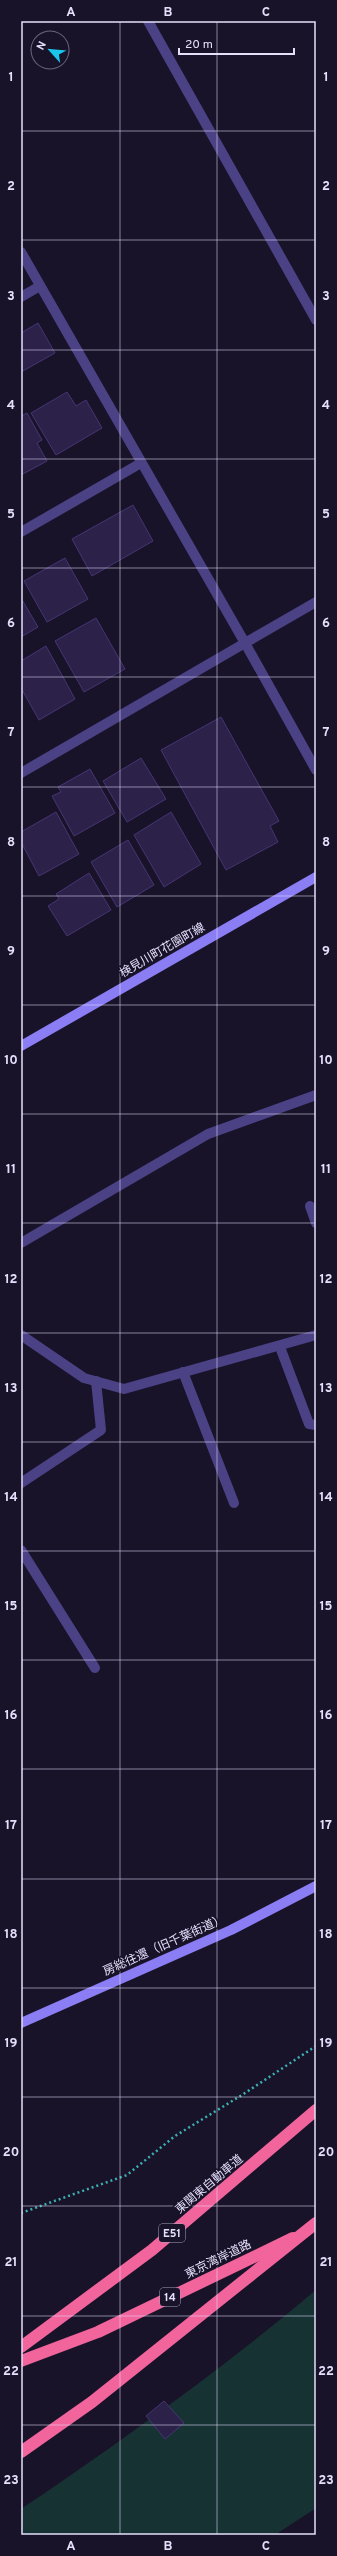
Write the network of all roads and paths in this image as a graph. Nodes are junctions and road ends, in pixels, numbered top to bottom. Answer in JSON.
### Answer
{"nodes":[{"id":1,"x":148,"y":21,"type":"edge"},
{"id":2,"x":21,"y":252,"type":"edge"},
{"id":3,"x":40,"y":286,"type":"junction"},
{"id":4,"x":21,"y":297,"type":"edge"},
{"id":5,"x":316,"y":320,"type":"edge"},
{"id":6,"x":141,"y":463,"type":"junction"},
{"id":7,"x":21,"y":532,"type":"edge"},
{"id":8,"x":316,"y":602,"type":"edge"},
{"id":9,"x":245,"y":643,"type":"junction"},
{"id":10,"x":316,"y":770,"type":"edge"},
{"id":11,"x":21,"y":773,"type":"edge"},
{"id":12,"x":316,"y":877,"type":"edge"},
{"id":13,"x":21,"y":1046,"type":"edge"},
{"id":14,"x":316,"y":1095,"type":"edge"},
{"id":15,"x":310,"y":1206,"type":"dead end"},
{"id":16,"x":316,"y":1222,"type":"edge"},
{"id":17,"x":21,"y":1243,"type":"edge"},
{"id":18,"x":21,"y":1335,"type":"edge"},
{"id":19,"x":316,"y":1335,"type":"edge"},
{"id":20,"x":280,"y":1347,"type":"junction"},
{"id":21,"x":183,"y":1372,"type":"junction"},
{"id":22,"x":96,"y":1381,"type":"junction"},
{"id":23,"x":316,"y":1425,"type":"edge"},
{"id":24,"x":21,"y":1483,"type":"edge"},
{"id":25,"x":234,"y":1504,"type":"dead end"},
{"id":26,"x":21,"y":1550,"type":"edge"},
{"id":27,"x":95,"y":1668,"type":"dead end"},
{"id":28,"x":316,"y":1886,"type":"edge"},
{"id":29,"x":21,"y":2022,"type":"edge"},
{"id":30,"x":316,"y":2046,"type":"edge"},
{"id":31,"x":316,"y":2110,"type":"edge"},
{"id":32,"x":21,"y":2213,"type":"edge"},
{"id":33,"x":316,"y":2223,"type":"edge"},
{"id":34,"x":316,"y":2227,"type":"edge"},
{"id":35,"x":21,"y":2347,"type":"edge"},
{"id":36,"x":21,"y":2361,"type":"edge"},
{"id":37,"x":21,"y":2452,"type":"edge"}],
"edges":[{"from":1,"to":5,"type":"street"},
{"from":2,"to":3,"type":"street"},
{"from":3,"to":4,"type":"street"},
{"from":3,"to":6,"type":"street"},
{"from":6,"to":7,"type":"street"},
{"from":6,"to":9,"type":"street"},
{"from":8,"to":9,"type":"street"},
{"from":9,"to":10,"type":"street"},
{"from":9,"to":11,"type":"street"},
{"from":12,"to":13,"type":"street","name":"検見川町花園町線"},
{"from":14,"to":17,"type":"street"},
{"from":15,"to":16,"type":"street"},
{"from":18,"to":22,"type":"street"},
{"from":19,"to":20,"type":"street"},
{"from":20,"to":21,"type":"street"},
{"from":20,"to":23,"type":"street"},
{"from":21,"to":22,"type":"street"},
{"from":21,"to":25,"type":"street"},
{"from":22,"to":24,"type":"street"},
{"from":26,"to":27,"type":"street"},
{"from":28,"to":29,"type":"street","name":"房総往還（旧千葉街道）"},
{"from":30,"to":32,"type":"path"},
{"from":31,"to":35,"type":"highway","name":"東関東自動車道","number":"E51"},
{"from":33,"to":37,"type":"highway","bridge":true},
{"from":34,"to":36,"type":"highway","name":"東京湾岸道路","number":"14"}]}
